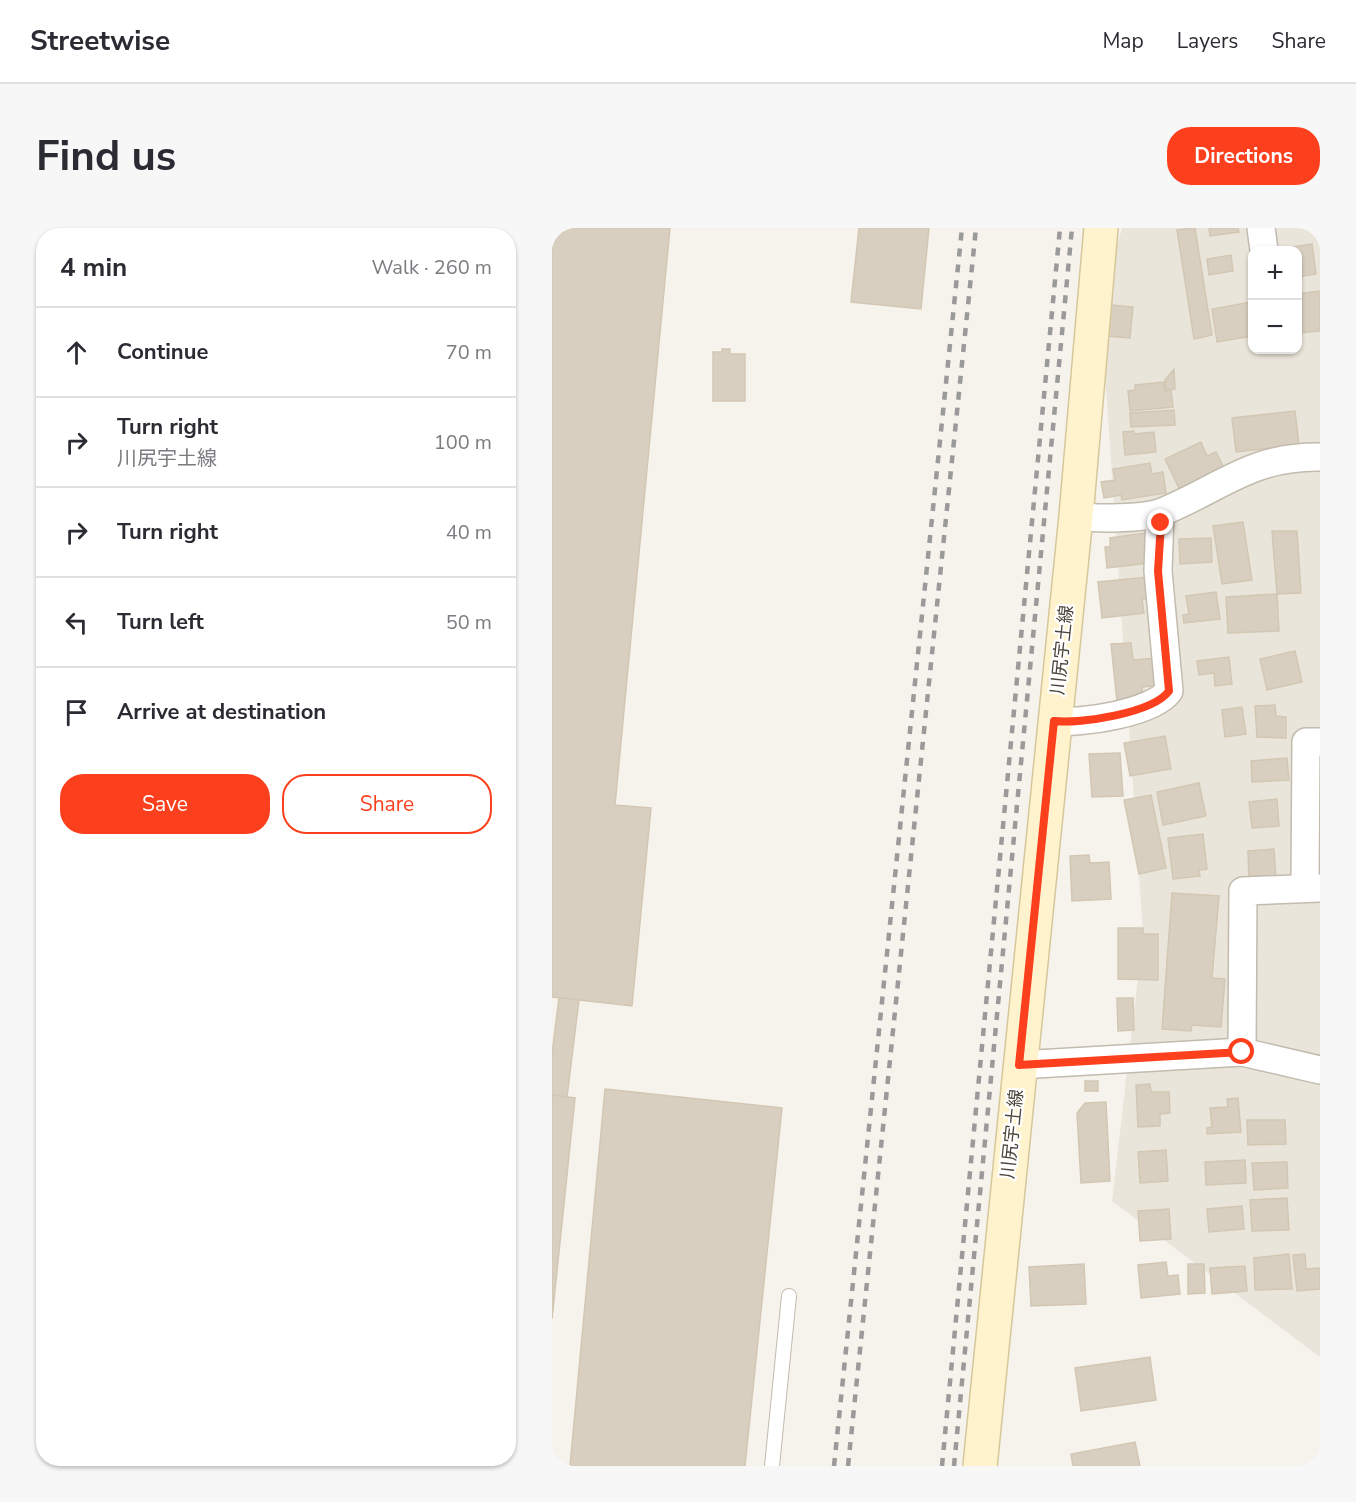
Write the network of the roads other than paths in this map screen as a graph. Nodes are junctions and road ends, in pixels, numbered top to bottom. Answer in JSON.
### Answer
{"nodes":[{"id":1,"x":1101,"y":228,"type":"edge"},
{"id":2,"x":1261,"y":228,"type":"edge"},
{"id":3,"x":1263,"y":246,"type":"edge"},
{"id":4,"x":1320,"y":457,"type":"edge"},
{"id":5,"x":1160,"y":513,"type":"junction"},
{"id":6,"x":1076,"y":516,"type":"junction"},
{"id":7,"x":1054,"y":721,"type":"junction"},
{"id":8,"x":1320,"y":742,"type":"edge"},
{"id":9,"x":1312,"y":888,"type":"edge"},
{"id":10,"x":1242,"y":1052,"type":"junction"},
{"id":11,"x":1019,"y":1065,"type":"junction"},
{"id":12,"x":1320,"y":1070,"type":"edge"},
{"id":13,"x":789,"y":1296,"type":"dead end"},
{"id":14,"x":772,"y":1466,"type":"edge"},
{"id":15,"x":980,"y":1466,"type":"edge"}],
"edges":[{"from":1,"to":6,"type":"main road","name":"川尻宇土線"},
{"from":2,"to":3,"type":"street"},
{"from":4,"to":5,"type":"street"},
{"from":5,"to":6,"type":"street"},
{"from":5,"to":7,"type":"street"},
{"from":6,"to":7,"type":"main road","name":"川尻宇土線"},
{"from":7,"to":11,"type":"main road","name":"川尻宇土線"},
{"from":8,"to":9,"type":"street"},
{"from":9,"to":10,"type":"street"},
{"from":10,"to":11,"type":"street"},
{"from":10,"to":12,"type":"street"},
{"from":11,"to":15,"type":"main road","name":"川尻宇土線"},
{"from":13,"to":14,"type":"lane"}]}
